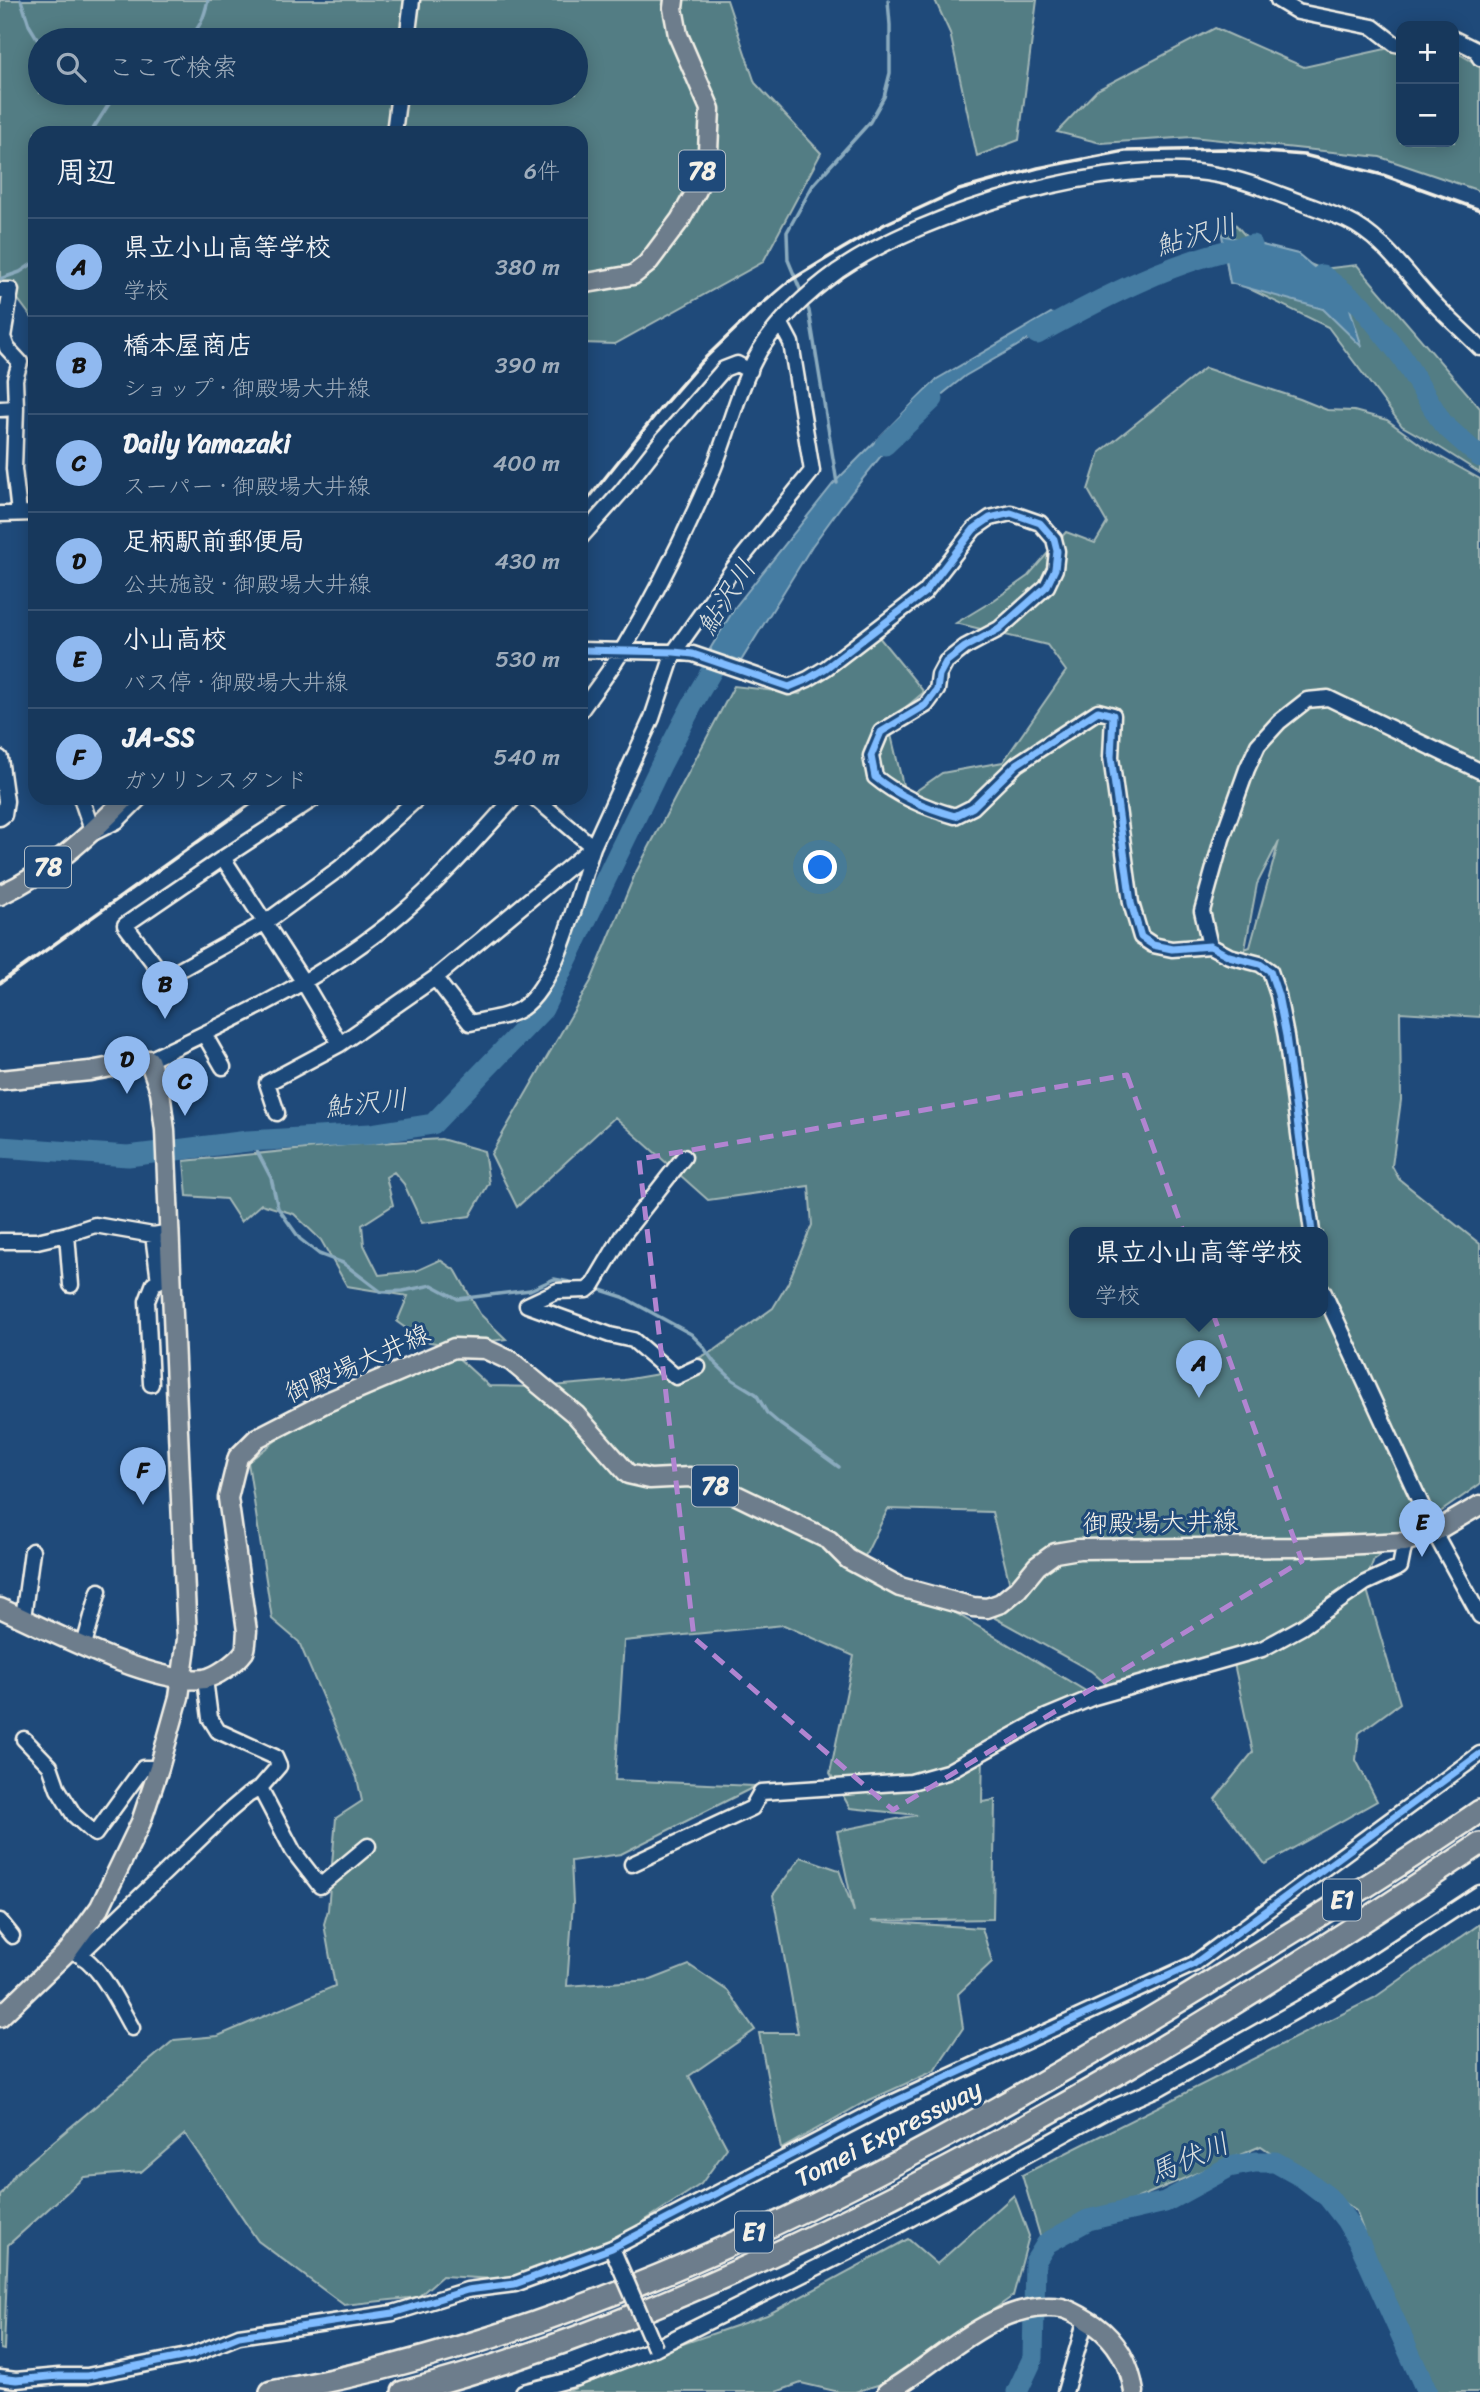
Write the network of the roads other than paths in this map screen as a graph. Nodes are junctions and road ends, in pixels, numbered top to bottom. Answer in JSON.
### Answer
{"nodes":[{"id":1,"x":412,"y":0,"type":"edge"},
{"id":2,"x":674,"y":0,"type":"edge"},
{"id":3,"x":1278,"y":0,"type":"edge"},
{"id":4,"x":408,"y":28,"type":"edge"},
{"id":5,"x":1459,"y":42,"type":"edge"},
{"id":6,"x":1396,"y":44,"type":"edge"},
{"id":7,"x":1480,"y":58,"type":"edge"},
{"id":8,"x":398,"y":105,"type":"edge"},
{"id":9,"x":395,"y":126,"type":"edge"},
{"id":10,"x":588,"y":283,"type":"edge"},
{"id":11,"x":0,"y":290,"type":"edge"},
{"id":12,"x":781,"y":324,"type":"junction"},
{"id":13,"x":1480,"y":348,"type":"edge"},
{"id":14,"x":750,"y":371,"type":"junction"},
{"id":15,"x":16,"y":408,"type":"junction"},
{"id":16,"x":0,"y":409,"type":"edge"},
{"id":17,"x":19,"y":513,"type":"junction"},
{"id":18,"x":28,"y":513,"type":"edge"},
{"id":19,"x":0,"y":514,"type":"edge"},
{"id":20,"x":588,"y":529,"type":"edge"},
{"id":21,"x":588,"y":650,"type":"edge"},
{"id":22,"x":622,"y":652,"type":"junction"},
{"id":23,"x":674,"y":652,"type":"junction"},
{"id":24,"x":588,"y":700,"type":"edge"},
{"id":25,"x":0,"y":758,"type":"edge"},
{"id":26,"x":1480,"y":771,"type":"edge"},
{"id":27,"x":83,"y":805,"type":"edge"},
{"id":28,"x":119,"y":805,"type":"edge"},
{"id":29,"x":133,"y":805,"type":"edge"},
{"id":30,"x":304,"y":805,"type":"edge"},
{"id":31,"x":410,"y":805,"type":"edge"},
{"id":32,"x":507,"y":805,"type":"edge"},
{"id":33,"x":543,"y":805,"type":"edge"},
{"id":34,"x":0,"y":818,"type":"edge"},
{"id":35,"x":93,"y":833,"type":"junction"},
{"id":36,"x":593,"y":847,"type":"junction"},
{"id":37,"x":223,"y":858,"type":"junction"},
{"id":38,"x":0,"y":895,"type":"edge"},
{"id":39,"x":266,"y":922,"type":"junction"},
{"id":40,"x":1210,"y":946,"type":"junction"},
{"id":41,"x":435,"y":978,"type":"junction"},
{"id":42,"x":304,"y":983,"type":"junction"},
{"id":43,"x":204,"y":1034,"type":"junction"},
{"id":44,"x":340,"y":1044,"type":"junction"},
{"id":45,"x":149,"y":1060,"type":"junction"},
{"id":46,"x":223,"y":1067,"type":"dead end"},
{"id":47,"x":0,"y":1080,"type":"edge"},
{"id":48,"x":276,"y":1114,"type":"dead end"},
{"id":49,"x":684,"y":1157,"type":"dead end"},
{"id":50,"x":1311,"y":1227,"type":"edge"},
{"id":51,"x":162,"y":1233,"type":"junction"},
{"id":52,"x":67,"y":1234,"type":"junction"},
{"id":53,"x":0,"y":1241,"type":"edge"},
{"id":54,"x":71,"y":1285,"type":"dead end"},
{"id":55,"x":1328,"y":1302,"type":"edge"},
{"id":56,"x":698,"y":1367,"type":"dead end"},
{"id":57,"x":152,"y":1384,"type":"dead end"},
{"id":58,"x":1480,"y":1505,"type":"edge"},
{"id":59,"x":1434,"y":1532,"type":"junction"},
{"id":60,"x":1405,"y":1542,"type":"junction"},
{"id":61,"x":32,"y":1551,"type":"dead end"},
{"id":62,"x":99,"y":1591,"type":"dead end"},
{"id":63,"x":0,"y":1608,"type":"edge"},
{"id":64,"x":1480,"y":1615,"type":"edge"},
{"id":65,"x":23,"y":1618,"type":"junction"},
{"id":66,"x":84,"y":1645,"type":"junction"},
{"id":67,"x":181,"y":1677,"type":"junction"},
{"id":68,"x":205,"y":1679,"type":"junction"},
{"id":69,"x":24,"y":1739,"type":"dead end"},
{"id":70,"x":1480,"y":1754,"type":"edge"},
{"id":71,"x":159,"y":1768,"type":"junction"},
{"id":72,"x":260,"y":1788,"type":"junction"},
{"id":73,"x":1480,"y":1811,"type":"edge"},
{"id":74,"x":1480,"y":1844,"type":"edge"},
{"id":75,"x":368,"y":1846,"type":"dead end"},
{"id":76,"x":632,"y":1864,"type":"dead end"},
{"id":77,"x":1480,"y":1893,"type":"edge"},
{"id":78,"x":0,"y":1922,"type":"edge"},
{"id":79,"x":12,"y":1936,"type":"dead end"},
{"id":80,"x":74,"y":1953,"type":"junction"},
{"id":81,"x":0,"y":2017,"type":"edge"},
{"id":82,"x":132,"y":2028,"type":"dead end"},
{"id":83,"x":612,"y":2248,"type":"junction"},
{"id":84,"x":1086,"y":2319,"type":"junction"},
{"id":85,"x":655,"y":2348,"type":"junction"},
{"id":86,"x":0,"y":2378,"type":"edge"},
{"id":87,"x":271,"y":2392,"type":"edge"},
{"id":88,"x":403,"y":2392,"type":"edge"},
{"id":89,"x":523,"y":2392,"type":"edge"},
{"id":90,"x":887,"y":2392,"type":"edge"},
{"id":91,"x":1065,"y":2392,"type":"edge"},
{"id":92,"x":1134,"y":2392,"type":"edge"}],
"edges":[{"from":1,"to":4,"type":"street"},
{"from":2,"to":10,"type":"main road","number":"78"},
{"from":3,"to":6,"type":"street"},
{"from":5,"to":7,"type":"street"},
{"from":8,"to":9,"type":"street"},
{"from":11,"to":15,"type":"street"},
{"from":12,"to":13,"type":"street"},
{"from":12,"to":14,"type":"street"},
{"from":12,"to":23,"type":"street"},
{"from":14,"to":20,"type":"street"},
{"from":14,"to":22,"type":"street"},
{"from":15,"to":16,"type":"street"},
{"from":15,"to":17,"type":"street"},
{"from":17,"to":18,"type":"street"},
{"from":17,"to":19,"type":"street"},
{"from":21,"to":22,"type":"street"},
{"from":22,"to":23,"type":"street"},
{"from":22,"to":24,"type":"street"},
{"from":23,"to":36,"type":"street"},
{"from":23,"to":40,"type":"street"},
{"from":25,"to":34,"type":"street"},
{"from":26,"to":40,"type":"street"},
{"from":27,"to":35,"type":"street"},
{"from":28,"to":35,"type":"main road","number":"78"},
{"from":29,"to":35,"type":"street"},
{"from":30,"to":37,"type":"street"},
{"from":31,"to":39,"type":"street"},
{"from":32,"to":42,"type":"street"},
{"from":33,"to":36,"type":"street"},
{"from":35,"to":38,"type":"main road","number":"78"},
{"from":36,"to":41,"type":"street"},
{"from":36,"to":41,"type":"street"},
{"from":37,"to":39,"type":"street"},
{"from":37,"to":39,"type":"street"},
{"from":39,"to":42,"type":"street"},
{"from":40,"to":50,"type":"street"},
{"from":41,"to":44,"type":"street"},
{"from":42,"to":43,"type":"street"},
{"from":42,"to":44,"type":"street"},
{"from":43,"to":45,"type":"street"},
{"from":43,"to":46,"type":"street"},
{"from":44,"to":48,"type":"street"},
{"from":45,"to":47,"type":"main road"},
{"from":45,"to":51,"type":"main road"},
{"from":49,"to":56,"type":"street"},
{"from":51,"to":52,"type":"street"},
{"from":51,"to":57,"type":"street"},
{"from":51,"to":67,"type":"main road"},
{"from":52,"to":53,"type":"street"},
{"from":52,"to":54,"type":"street"},
{"from":55,"to":59,"type":"street"},
{"from":58,"to":59,"type":"main road","name":"御殿場大井線","number":"78"},
{"from":59,"to":60,"type":"main road","name":"御殿場大井線","number":"78"},
{"from":59,"to":64,"type":"street"},
{"from":60,"to":68,"type":"main road","name":"御殿場大井線","number":"78"},
{"from":60,"to":76,"type":"street"},
{"from":61,"to":65,"type":"street"},
{"from":62,"to":66,"type":"street"},
{"from":63,"to":65,"type":"main road"},
{"from":65,"to":66,"type":"main road"},
{"from":66,"to":67,"type":"main road"},
{"from":67,"to":68,"type":"main road"},
{"from":67,"to":71,"type":"main road"},
{"from":68,"to":72,"type":"street"},
{"from":69,"to":71,"type":"street"},
{"from":70,"to":83,"type":"street"},
{"from":71,"to":80,"type":"main road"},
{"from":72,"to":75,"type":"street"},
{"from":72,"to":80,"type":"street"},
{"from":73,"to":87,"type":"highway","name":"Tomei Expressway","number":"E1"},
{"from":74,"to":88,"type":"highway","number":"E1"},
{"from":77,"to":85,"type":"street"},
{"from":78,"to":79,"type":"street"},
{"from":80,"to":81,"type":"main road"},
{"from":80,"to":82,"type":"street"},
{"from":83,"to":85,"type":"street","bridge":true},
{"from":83,"to":86,"type":"street"},
{"from":84,"to":90,"type":"main road"},
{"from":84,"to":91,"type":"street"},
{"from":84,"to":92,"type":"main road"},
{"from":85,"to":89,"type":"street"}]}
